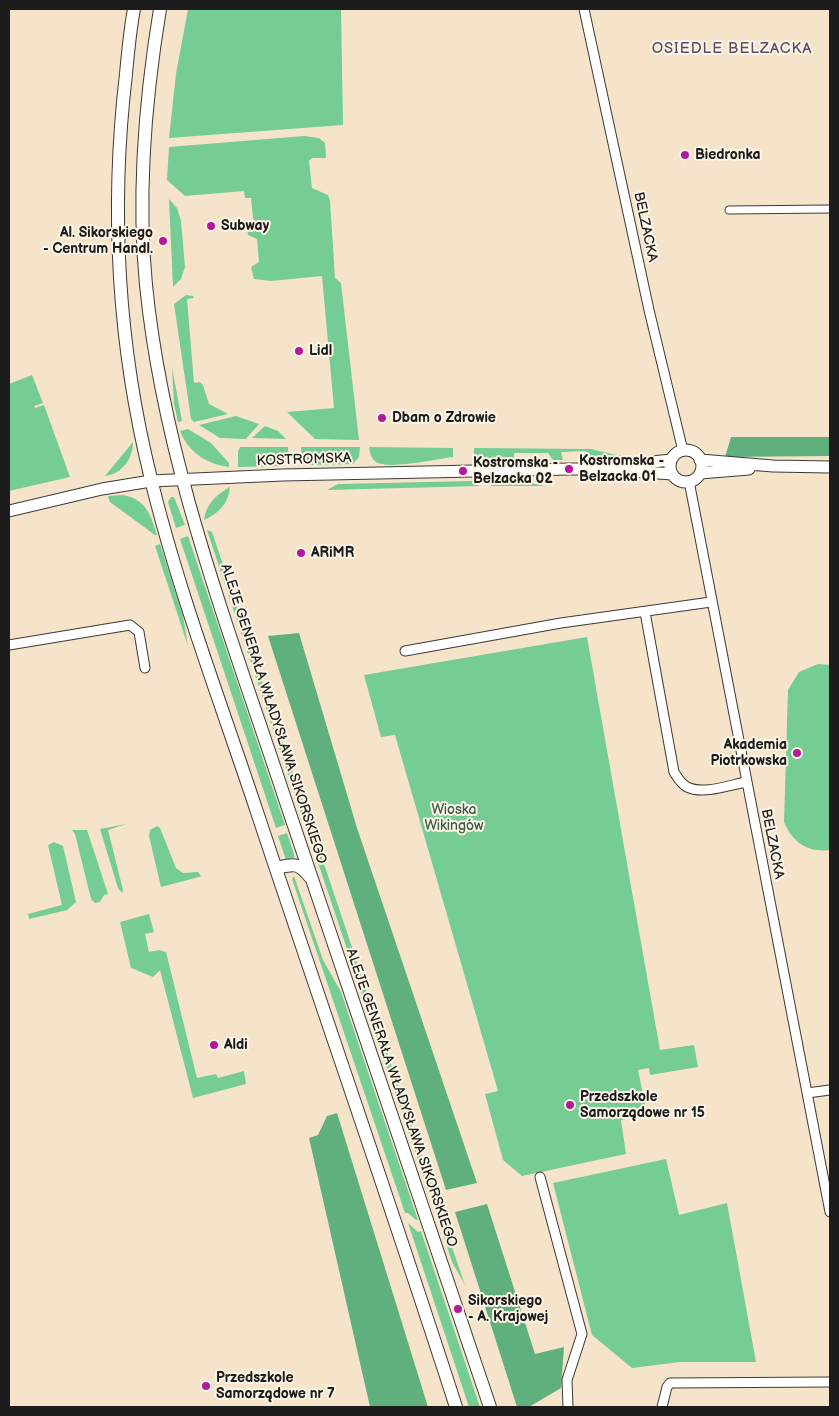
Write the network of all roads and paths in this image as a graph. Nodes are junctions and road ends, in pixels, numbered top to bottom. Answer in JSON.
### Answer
{"nodes":[{"id":1,"x":134,"y":9,"type":"edge"},
{"id":2,"x":160,"y":9,"type":"edge"},
{"id":3,"x":584,"y":9,"type":"edge"},
{"id":4,"x":830,"y":209,"type":"edge"},
{"id":5,"x":729,"y":210,"type":"dead end"},
{"id":6,"x":683,"y":450,"type":"junction"},
{"id":7,"x":671,"y":460,"type":"junction"},
{"id":8,"x":700,"y":460,"type":"junction"},
{"id":9,"x":773,"y":466,"type":"junction"},
{"id":10,"x":830,"y":467,"type":"edge"},
{"id":11,"x":603,"y":468,"type":"junction"},
{"id":12,"x":700,"y":473,"type":"junction"},
{"id":13,"x":672,"y":474,"type":"junction"},
{"id":14,"x":182,"y":480,"type":"junction"},
{"id":15,"x":689,"y":481,"type":"junction"},
{"id":16,"x":151,"y":482,"type":"junction"},
{"id":17,"x":9,"y":512,"type":"edge"},
{"id":18,"x":711,"y":602,"type":"junction"},
{"id":19,"x":645,"y":612,"type":"junction"},
{"id":20,"x":9,"y":645,"type":"edge"},
{"id":21,"x":405,"y":650,"type":"dead end"},
{"id":22,"x":145,"y":668,"type":"dead end"},
{"id":23,"x":746,"y":782,"type":"junction"},
{"id":24,"x":276,"y":868,"type":"junction"},
{"id":25,"x":312,"y":879,"type":"junction"},
{"id":26,"x":830,"y":1090,"type":"edge"},
{"id":27,"x":807,"y":1093,"type":"junction"},
{"id":28,"x":540,"y":1177,"type":"dead end"},
{"id":29,"x":830,"y":1212,"type":"edge"},
{"id":30,"x":830,"y":1382,"type":"edge"},
{"id":31,"x":456,"y":1407,"type":"edge"},
{"id":32,"x":490,"y":1407,"type":"edge"},
{"id":33,"x":568,"y":1407,"type":"edge"},
{"id":34,"x":662,"y":1407,"type":"edge"}],
"edges":[{"from":1,"to":16,"type":"main road"},
{"from":2,"to":14,"type":"main road","name":"ALEJE GENERAŁA WŁADYSŁAWA SIKORSKIEGO"},
{"from":3,"to":6,"type":"street","name":"BELZACKA"},
{"from":4,"to":5,"type":"street"},
{"from":6,"to":7,"type":"street"},
{"from":6,"to":8,"type":"street"},
{"from":7,"to":11,"type":"street","name":"KOSTROMSKA"},
{"from":7,"to":13,"type":"street"},
{"from":8,"to":9,"type":"street"},
{"from":8,"to":12,"type":"street"},
{"from":9,"to":10,"type":"street"},
{"from":9,"to":12,"type":"street"},
{"from":11,"to":13,"type":"street","name":"KOSTROMSKA"},
{"from":11,"to":14,"type":"street","name":"KOSTROMSKA"},
{"from":12,"to":15,"type":"street"},
{"from":13,"to":15,"type":"street"},
{"from":14,"to":16,"type":"street","name":"KOSTROMSKA"},
{"from":14,"to":25,"type":"main road","name":"ALEJE GENERAŁA WŁADYSŁAWA SIKORSKIEGO"},
{"from":15,"to":18,"type":"street","name":"BELZACKA"},
{"from":16,"to":17,"type":"street","name":"KOSTROMSKA"},
{"from":16,"to":24,"type":"main road"},
{"from":18,"to":19,"type":"street"},
{"from":18,"to":23,"type":"street","name":"BELZACKA"},
{"from":19,"to":21,"type":"street"},
{"from":19,"to":23,"type":"street"},
{"from":20,"to":22,"type":"street"},
{"from":23,"to":27,"type":"street","name":"BELZACKA"},
{"from":24,"to":25,"type":"main road"},
{"from":24,"to":31,"type":"main road"},
{"from":25,"to":32,"type":"main road","name":"ALEJE GENERAŁA WŁADYSŁAWA SIKORSKIEGO"},
{"from":26,"to":27,"type":"street"},
{"from":27,"to":29,"type":"street","name":"BELZACKA"},
{"from":28,"to":33,"type":"street"},
{"from":30,"to":34,"type":"street"}]}
